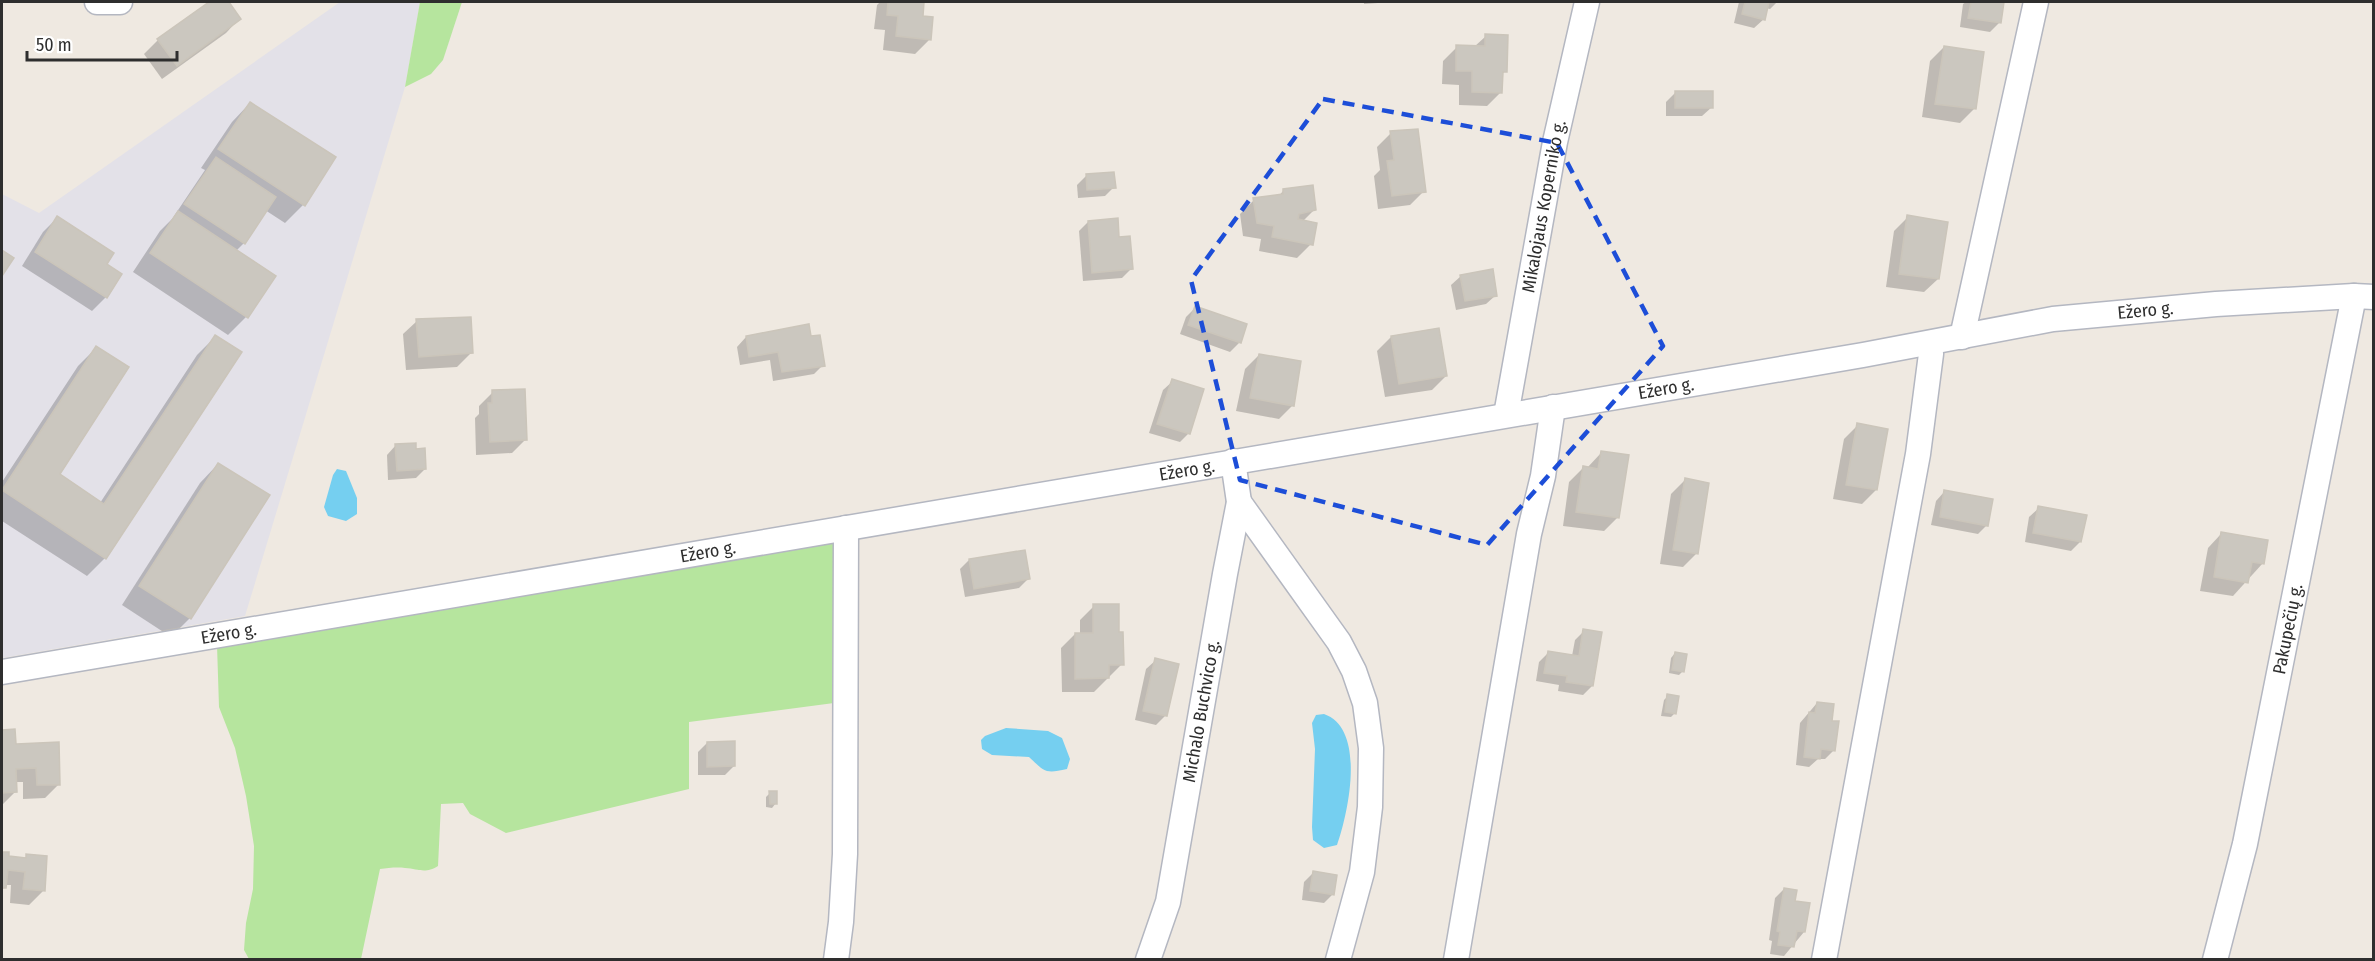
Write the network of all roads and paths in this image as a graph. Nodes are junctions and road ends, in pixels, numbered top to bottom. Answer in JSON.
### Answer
{"nodes":[{"id":1,"x":97,"y":2,"type":"edge"},
{"id":2,"x":120,"y":2,"type":"edge"},
{"id":3,"x":1587,"y":2,"type":"edge"},
{"id":4,"x":2036,"y":2,"type":"edge"},
{"id":5,"x":2364,"y":297,"type":"edge"},
{"id":6,"x":1962,"y":337,"type":"junction"},
{"id":7,"x":1930,"y":343,"type":"junction"},
{"id":8,"x":1553,"y":407,"type":"junction"},
{"id":9,"x":1506,"y":415,"type":"junction"},
{"id":10,"x":1233,"y":462,"type":"junction"},
{"id":11,"x":1239,"y":502,"type":"junction"},
{"id":12,"x":846,"y":528,"type":"junction"},
{"id":13,"x":2,"y":672,"type":"edge"},
{"id":14,"x":836,"y":960,"type":"edge"},
{"id":15,"x":1148,"y":960,"type":"edge"},
{"id":16,"x":1338,"y":960,"type":"edge"},
{"id":17,"x":1456,"y":960,"type":"edge"},
{"id":18,"x":1824,"y":960,"type":"edge"},
{"id":19,"x":2215,"y":960,"type":"edge"}],
"edges":[{"from":1,"to":2,"type":"street"},
{"from":3,"to":9,"type":"street","name":"Mikalojaus Koperniko g."},
{"from":4,"to":6,"type":"street"},
{"from":5,"to":6,"type":"street","name":"Ežero g."},
{"from":5,"to":19,"type":"street","name":"Pakupečių g."},
{"from":6,"to":7,"type":"street","name":"Ežero g."},
{"from":7,"to":8,"type":"street","name":"Ežero g."},
{"from":7,"to":18,"type":"street"},
{"from":8,"to":9,"type":"street","name":"Ežero g."},
{"from":8,"to":17,"type":"street"},
{"from":9,"to":10,"type":"street","name":"Ežero g."},
{"from":10,"to":11,"type":"street","name":"Michalo Buchvico g."},
{"from":10,"to":12,"type":"street","name":"Ežero g."},
{"from":11,"to":15,"type":"street","name":"Michalo Buchvico g."},
{"from":11,"to":16,"type":"street"},
{"from":12,"to":13,"type":"street","name":"Ežero g."},
{"from":12,"to":14,"type":"street"}]}
